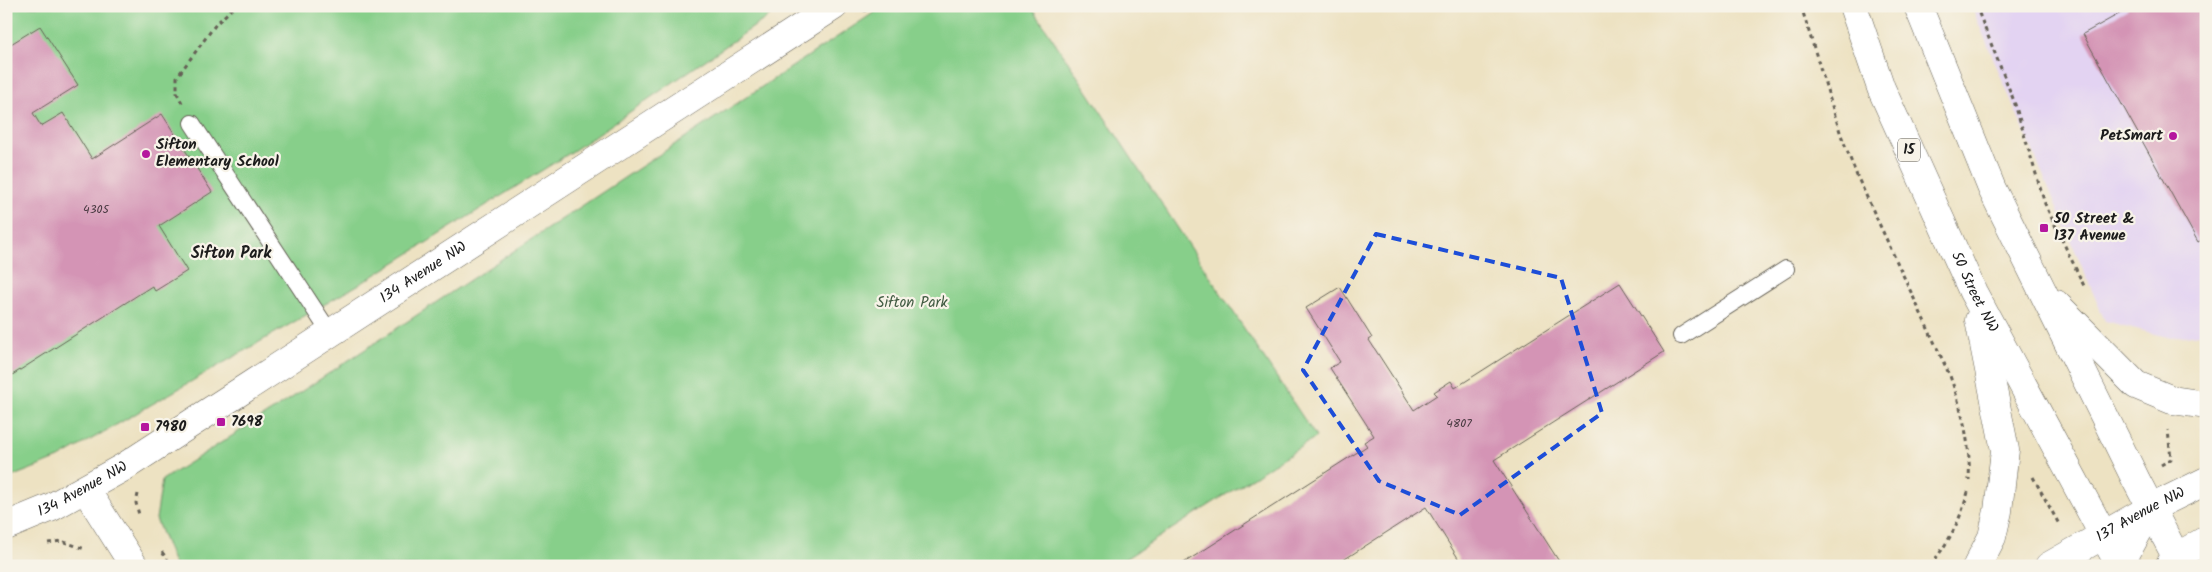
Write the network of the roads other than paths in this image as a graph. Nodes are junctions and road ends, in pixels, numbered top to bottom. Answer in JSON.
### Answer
{"nodes":[{"id":1,"x":834,"y":6,"type":"edge"},
{"id":2,"x":1853,"y":6,"type":"edge"},
{"id":3,"x":1918,"y":6,"type":"edge"},
{"id":4,"x":1930,"y":6,"type":"edge"},
{"id":5,"x":1951,"y":88,"type":"junction"},
{"id":6,"x":192,"y":123,"type":"road end"},
{"id":7,"x":1786,"y":269,"type":"dead end"},
{"id":8,"x":2040,"y":286,"type":"junction"},
{"id":9,"x":1973,"y":292,"type":"junction"},
{"id":10,"x":330,"y":333,"type":"junction"},
{"id":11,"x":1681,"y":336,"type":"dead end"},
{"id":12,"x":2206,"y":405,"type":"edge"},
{"id":13,"x":2206,"y":481,"type":"edge"},
{"id":14,"x":86,"y":490,"type":"junction"},
{"id":15,"x":2151,"y":508,"type":"junction"},
{"id":16,"x":6,"y":526,"type":"edge"},
{"id":17,"x":2103,"y":535,"type":"junction"},
{"id":18,"x":2206,"y":540,"type":"edge"},
{"id":19,"x":2176,"y":563,"type":"edge"},
{"id":20,"x":134,"y":566,"type":"edge"},
{"id":21,"x":1977,"y":566,"type":"edge"},
{"id":22,"x":2049,"y":566,"type":"edge"},
{"id":23,"x":2120,"y":566,"type":"edge"}],
"edges":[{"from":1,"to":10,"type":"main road","name":"134 Avenue NW"},
{"from":2,"to":9,"type":"main road","name":"50 Street NW","number":"15"},
{"from":3,"to":5,"type":"main road"},
{"from":4,"to":5,"type":"lane"},
{"from":5,"to":8,"type":"main road"},
{"from":6,"to":10,"type":"lane"},
{"from":7,"to":11,"type":"lane"},
{"from":8,"to":12,"type":"main road"},
{"from":8,"to":15,"type":"main road"},
{"from":9,"to":17,"type":"main road","name":"50 Street NW"},
{"from":9,"to":21,"type":"main road"},
{"from":10,"to":14,"type":"main road","name":"134 Avenue NW"},
{"from":13,"to":15,"type":"main road","name":"137 Avenue NW"},
{"from":14,"to":16,"type":"main road","name":"134 Avenue NW"},
{"from":14,"to":20,"type":"main road"},
{"from":15,"to":17,"type":"main road","name":"137 Avenue NW"},
{"from":15,"to":19,"type":"main road"},
{"from":15,"to":23,"type":"main road"},
{"from":17,"to":22,"type":"main road","name":"137 Avenue NW"},
{"from":17,"to":23,"type":"main road","name":"50 Street NW"},
{"from":18,"to":19,"type":"main road"}]}
